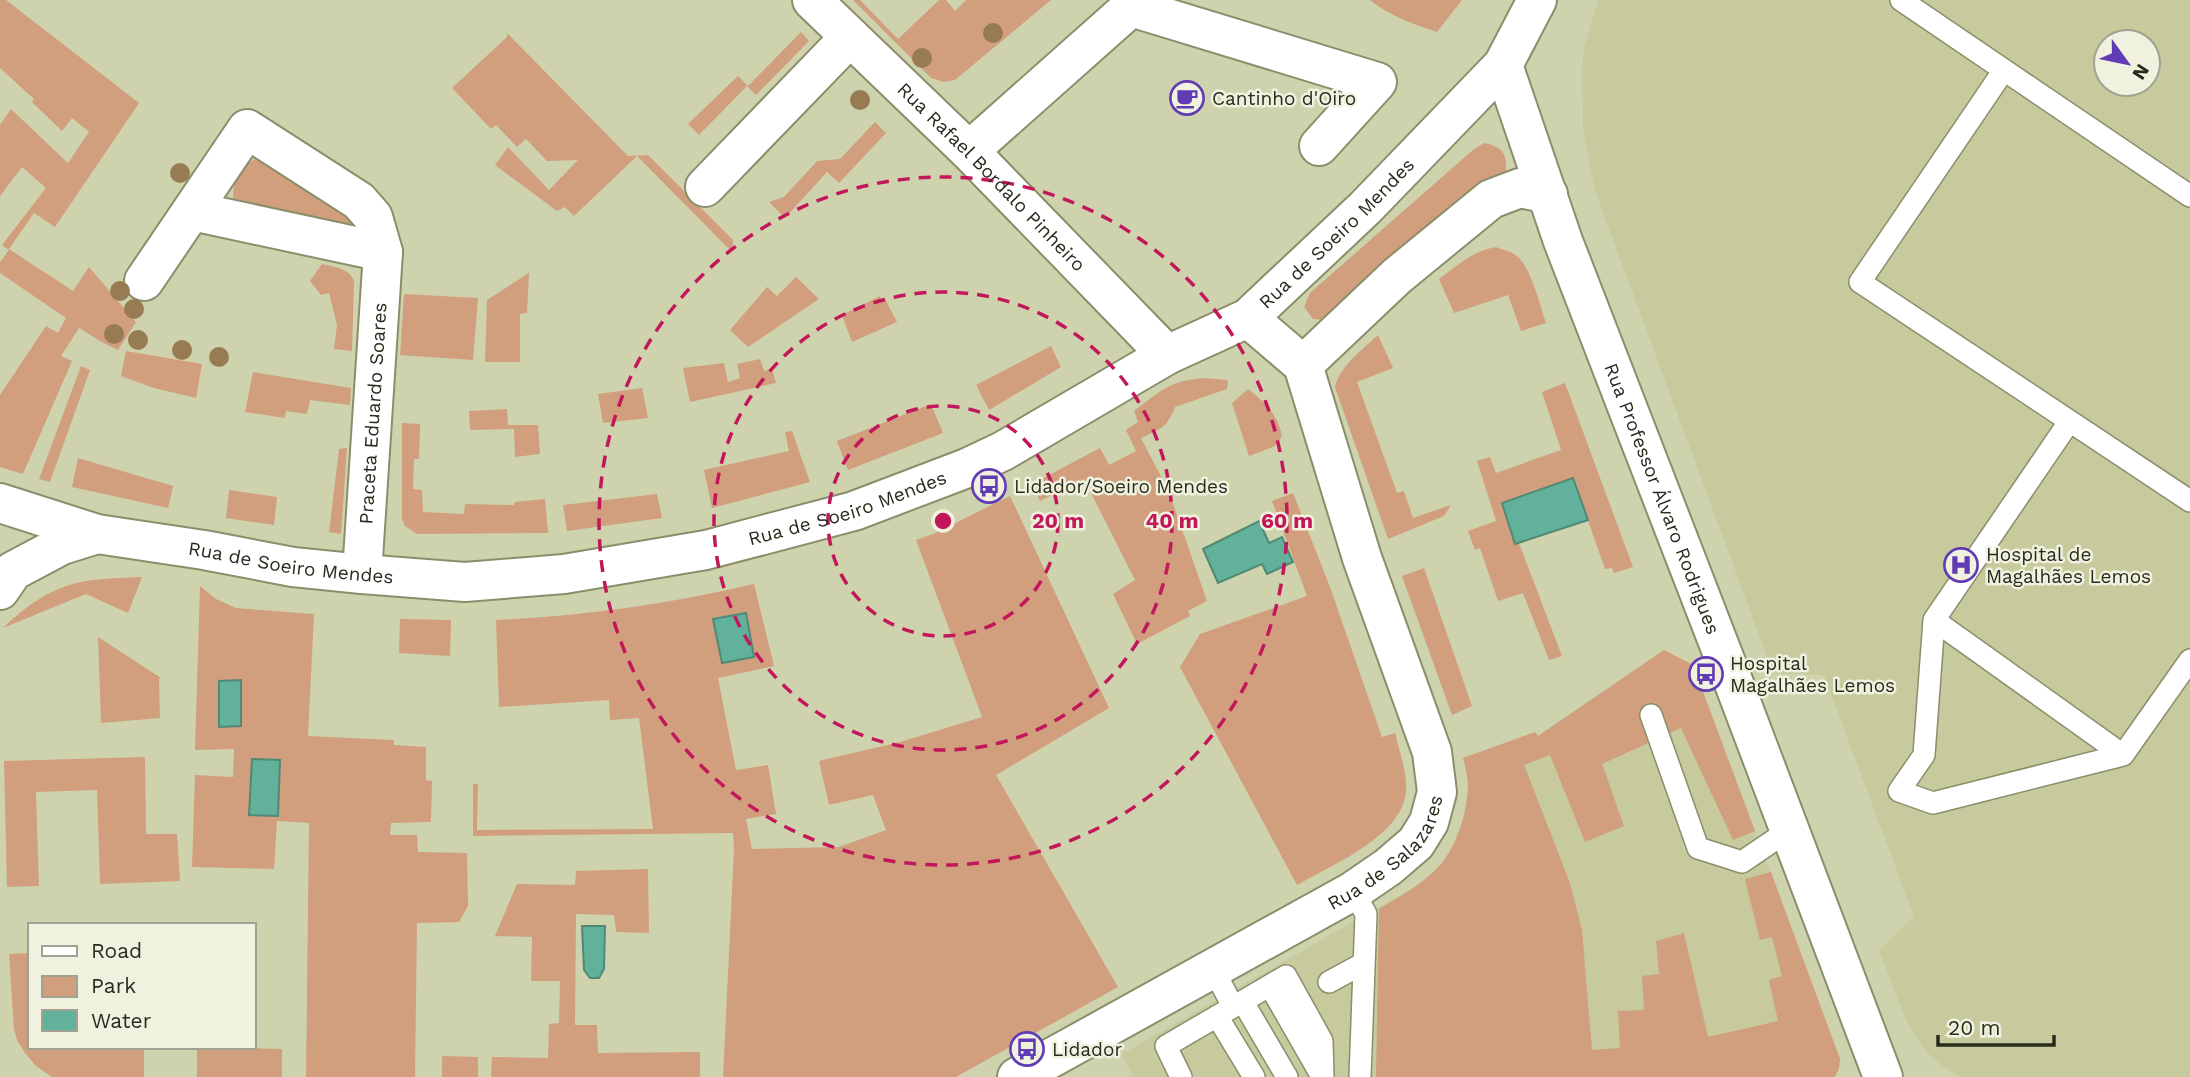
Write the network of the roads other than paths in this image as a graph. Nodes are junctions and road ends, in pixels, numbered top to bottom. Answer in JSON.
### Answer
{"nodes":[{"id":1,"x":812,"y":0,"type":"edge"},
{"id":2,"x":1537,"y":0,"type":"edge"},
{"id":3,"x":1901,"y":0,"type":"edge"},
{"id":4,"x":850,"y":37,"type":"junction"},
{"id":5,"x":1503,"y":65,"type":"junction"},
{"id":6,"x":2004,"y":70,"type":"junction"},
{"id":7,"x":1319,"y":146,"type":"dead end"},
{"id":8,"x":969,"y":151,"type":"junction"},
{"id":9,"x":705,"y":187,"type":"dead end"},
{"id":10,"x":1548,"y":194,"type":"junction"},
{"id":11,"x":2190,"y":196,"type":"edge"},
{"id":12,"x":192,"y":211,"type":"junction"},
{"id":13,"x":383,"y":252,"type":"junction"},
{"id":14,"x":144,"y":281,"type":"dead end"},
{"id":15,"x":1248,"y":318,"type":"junction"},
{"id":16,"x":1167,"y":355,"type":"junction"},
{"id":17,"x":1303,"y":365,"type":"junction"},
{"id":18,"x":2069,"y":422,"type":"junction"},
{"id":19,"x":2190,"y":500,"type":"edge"},
{"id":20,"x":0,"y":503,"type":"edge"},
{"id":21,"x":97,"y":534,"type":"junction"},
{"id":22,"x":362,"y":575,"type":"junction"},
{"id":23,"x":0,"y":590,"type":"edge"},
{"id":24,"x":1934,"y":620,"type":"junction"},
{"id":25,"x":2190,"y":660,"type":"edge"},
{"id":26,"x":1651,"y":715,"type":"dead end"},
{"id":27,"x":2123,"y":755,"type":"junction"},
{"id":28,"x":1789,"y":830,"type":"junction"},
{"id":29,"x":1353,"y":891,"type":"junction"},
{"id":30,"x":1364,"y":963,"type":"junction"},
{"id":31,"x":1213,"y":968,"type":"junction"},
{"id":32,"x":1329,"y":982,"type":"dead end"},
{"id":33,"x":1231,"y":1008,"type":"junction"},
{"id":34,"x":1017,"y":1077,"type":"edge"},
{"id":35,"x":1181,"y":1077,"type":"edge"},
{"id":36,"x":1254,"y":1077,"type":"edge"},
{"id":37,"x":1287,"y":1077,"type":"edge"},
{"id":38,"x":1322,"y":1077,"type":"edge"},
{"id":39,"x":1360,"y":1077,"type":"edge"},
{"id":40,"x":1882,"y":1077,"type":"edge"}],
"edges":[{"from":1,"to":4,"type":"street","name":"Rua Rafael Bordalo Pinheiro"},
{"from":2,"to":5,"type":"street"},
{"from":3,"to":6,"type":"lane"},
{"from":4,"to":8,"type":"street","name":"Rua Rafael Bordalo Pinheiro"},
{"from":4,"to":9,"type":"street"},
{"from":5,"to":10,"type":"street","name":"Rua Professor Álvaro Rodrigues"},
{"from":5,"to":15,"type":"street","name":"Rua de Soeiro Mendes"},
{"from":6,"to":11,"type":"lane"},
{"from":6,"to":18,"type":"lane"},
{"from":7,"to":8,"type":"street"},
{"from":8,"to":16,"type":"street","name":"Rua Rafael Bordalo Pinheiro"},
{"from":10,"to":17,"type":"street"},
{"from":10,"to":28,"type":"street","name":"Rua Professor Álvaro Rodrigues"},
{"from":12,"to":13,"type":"street"},
{"from":12,"to":13,"type":"street","name":"Praceta Eduardo Soares"},
{"from":12,"to":14,"type":"street","name":"Praceta Eduardo Soares"},
{"from":13,"to":22,"type":"street","name":"Praceta Eduardo Soares"},
{"from":15,"to":16,"type":"street","name":"Rua de Soeiro Mendes"},
{"from":15,"to":17,"type":"street"},
{"from":16,"to":22,"type":"street","name":"Rua de Soeiro Mendes"},
{"from":17,"to":29,"type":"street","name":"Rua de Salazares"},
{"from":18,"to":19,"type":"lane"},
{"from":18,"to":24,"type":"lane"},
{"from":20,"to":21,"type":"street","name":"Rua de Soeiro Mendes"},
{"from":21,"to":22,"type":"street","name":"Rua de Soeiro Mendes"},
{"from":21,"to":23,"type":"street","name":"Rua de Soeiro Mendes"},
{"from":24,"to":27,"type":"lane"},
{"from":24,"to":27,"type":"lane"},
{"from":25,"to":27,"type":"lane"},
{"from":26,"to":28,"type":"lane"},
{"from":28,"to":40,"type":"street","name":"Rua Professor Álvaro Rodrigues"},
{"from":29,"to":30,"type":"lane"},
{"from":29,"to":31,"type":"street","name":"Rua de Salazares"},
{"from":30,"to":32,"type":"lane"},
{"from":30,"to":39,"type":"lane"},
{"from":31,"to":33,"type":"lane"},
{"from":31,"to":34,"type":"street","name":"Rua de Salazares"},
{"from":33,"to":35,"type":"lane"},
{"from":33,"to":36,"type":"lane"},
{"from":33,"to":37,"type":"lane"},
{"from":33,"to":38,"type":"lane"}]}
